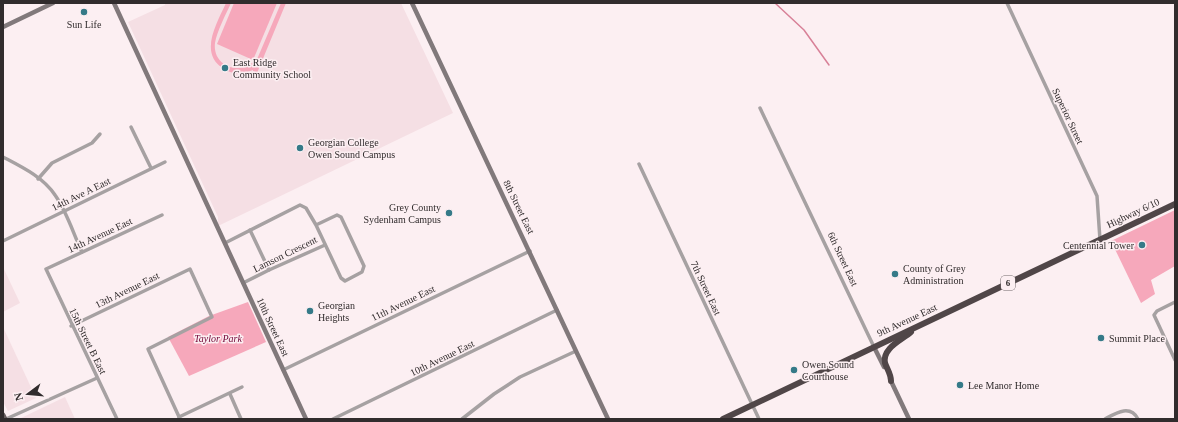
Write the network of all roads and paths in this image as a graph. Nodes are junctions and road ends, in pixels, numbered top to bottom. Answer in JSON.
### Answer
{"nodes":[{"id":1,"x":53,"y":3,"type":"edge"},
{"id":2,"x":114,"y":3,"type":"edge"},
{"id":3,"x":412,"y":3,"type":"edge"},
{"id":4,"x":1007,"y":3,"type":"edge"},
{"id":5,"x":3,"y":27,"type":"edge"},
{"id":6,"x":760,"y":108,"type":"dead end"},
{"id":7,"x":131,"y":126,"type":"dead end"},
{"id":8,"x":100,"y":134,"type":"dead end"},
{"id":9,"x":3,"y":157,"type":"edge"},
{"id":10,"x":165,"y":162,"type":"dead end"},
{"id":11,"x":639,"y":164,"type":"dead end"},
{"id":12,"x":152,"y":168,"type":"junction"},
{"id":13,"x":38,"y":179,"type":"junction"},
{"id":14,"x":1175,"y":204,"type":"edge"},
{"id":15,"x":64,"y":212,"type":"junction"},
{"id":16,"x":162,"y":215,"type":"dead end"},
{"id":17,"x":316,"y":226,"type":"junction"},
{"id":18,"x":250,"y":230,"type":"junction"},
{"id":19,"x":1100,"y":240,"type":"junction"},
{"id":20,"x":3,"y":241,"type":"edge"},
{"id":21,"x":225,"y":243,"type":"junction"},
{"id":22,"x":325,"y":245,"type":"junction"},
{"id":23,"x":530,"y":251,"type":"junction"},
{"id":24,"x":82,"y":252,"type":"junction"},
{"id":25,"x":46,"y":269,"type":"joint"},
{"id":26,"x":269,"y":270,"type":"junction"},
{"id":27,"x":243,"y":284,"type":"junction"},
{"id":28,"x":1175,"y":302,"type":"edge"},
{"id":29,"x":557,"y":310,"type":"junction"},
{"id":30,"x":71,"y":326,"type":"junction"},
{"id":31,"x":917,"y":327,"type":"junction"},
{"id":32,"x":874,"y":347,"type":"junction"},
{"id":33,"x":576,"y":351,"type":"junction"},
{"id":34,"x":1175,"y":360,"type":"edge"},
{"id":35,"x":283,"y":370,"type":"junction"},
{"id":36,"x":97,"y":378,"type":"junction"},
{"id":37,"x":891,"y":381,"type":"junction"},
{"id":38,"x":242,"y":387,"type":"dead end"},
{"id":39,"x":230,"y":394,"type":"junction"},
{"id":40,"x":752,"y":405,"type":"junction"},
{"id":41,"x":3,"y":415,"type":"edge"},
{"id":42,"x":180,"y":418,"type":"edge"},
{"id":43,"x":5,"y":419,"type":"edge"},
{"id":44,"x":117,"y":419,"type":"edge"},
{"id":45,"x":242,"y":419,"type":"edge"},
{"id":46,"x":306,"y":419,"type":"edge"},
{"id":47,"x":333,"y":419,"type":"edge"},
{"id":48,"x":462,"y":419,"type":"edge"},
{"id":49,"x":608,"y":419,"type":"edge"},
{"id":50,"x":723,"y":419,"type":"edge"},
{"id":51,"x":759,"y":419,"type":"edge"},
{"id":52,"x":909,"y":419,"type":"edge"},
{"id":53,"x":1105,"y":419,"type":"edge"},
{"id":54,"x":1138,"y":419,"type":"edge"}],
"edges":[{"from":1,"to":5,"type":"main road"},
{"from":2,"to":21,"type":"main road","name":"10th Street East"},
{"from":3,"to":23,"type":"main road","name":"8th Street East"},
{"from":4,"to":19,"type":"street","name":"Superior Street"},
{"from":6,"to":32,"type":"street","name":"6th Street East"},
{"from":7,"to":12,"type":"street"},
{"from":8,"to":13,"type":"street"},
{"from":9,"to":13,"type":"street"},
{"from":10,"to":12,"type":"street","name":"14th Ave A East"},
{"from":11,"to":40,"type":"street","name":"7th Street East"},
{"from":12,"to":15,"type":"street","name":"14th Ave A East"},
{"from":13,"to":15,"type":"street"},
{"from":14,"to":19,"type":"highway","name":"Highway 6/10","number":"6"},
{"from":15,"to":20,"type":"street","name":"14th Ave A East"},
{"from":15,"to":24,"type":"street"},
{"from":16,"to":24,"type":"street","name":"14th Avenue East"},
{"from":17,"to":18,"type":"street","name":"Lamson Crescent"},
{"from":17,"to":22,"type":"street","name":"Lamson Crescent"},
{"from":17,"to":22,"type":"street"},
{"from":18,"to":21,"type":"street","name":"Lamson Crescent"},
{"from":18,"to":26,"type":"street"},
{"from":19,"to":31,"type":"highway","name":"9th Avenue East","number":"6"},
{"from":21,"to":27,"type":"main road","name":"10th Street East"},
{"from":22,"to":26,"type":"street","name":"Lamson Crescent"},
{"from":23,"to":29,"type":"main road","name":"8th Street East"},
{"from":23,"to":35,"type":"street","name":"11th Avenue East"},
{"from":24,"to":25,"type":"street","name":"14th Avenue East"},
{"from":25,"to":30,"type":"street","name":"15th Street B East"},
{"from":26,"to":27,"type":"street","name":"Lamson Crescent"},
{"from":27,"to":35,"type":"main road","name":"10th Street East"},
{"from":28,"to":34,"type":"street"},
{"from":29,"to":33,"type":"main road","name":"8th Street East"},
{"from":29,"to":47,"type":"street","name":"10th Avenue East"},
{"from":30,"to":36,"type":"street","name":"15th Street B East"},
{"from":30,"to":42,"type":"street","name":"13th Avenue East"},
{"from":31,"to":32,"type":"highway","name":"9th Avenue East","number":"6"},
{"from":31,"to":37,"type":"highway"},
{"from":32,"to":37,"type":"main road","name":"6th Street East"},
{"from":32,"to":40,"type":"highway","name":"9th Avenue East","number":"6"},
{"from":33,"to":48,"type":"street"},
{"from":33,"to":49,"type":"main road","name":"8th Street East"},
{"from":35,"to":46,"type":"main road","name":"10th Street East"},
{"from":36,"to":43,"type":"street"},
{"from":36,"to":44,"type":"street","name":"15th Street B East"},
{"from":37,"to":52,"type":"main road","name":"6th Street East"},
{"from":38,"to":39,"type":"street"},
{"from":39,"to":42,"type":"street"},
{"from":39,"to":45,"type":"street"},
{"from":40,"to":50,"type":"highway","name":"9th Avenue East","number":"6"},
{"from":40,"to":51,"type":"street","name":"7th Street East"},
{"from":41,"to":43,"type":"main road"},
{"from":53,"to":54,"type":"street"}]}
